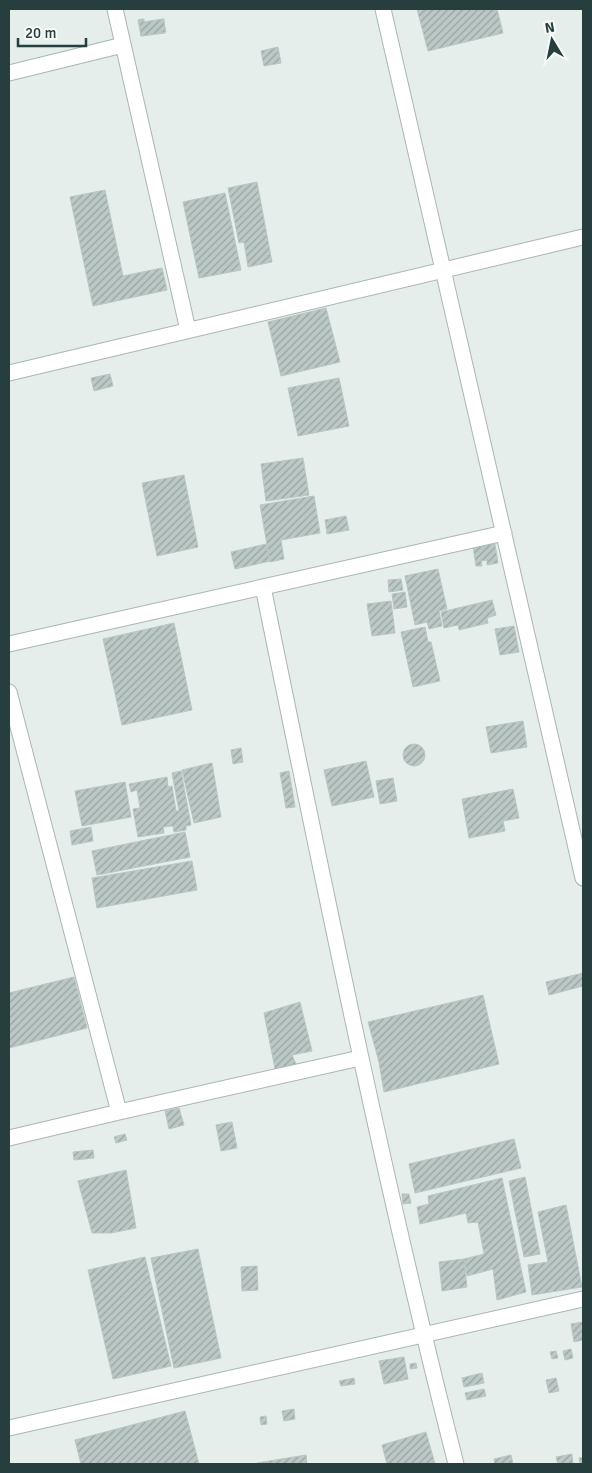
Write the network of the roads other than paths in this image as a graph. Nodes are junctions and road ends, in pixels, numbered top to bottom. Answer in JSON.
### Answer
{"nodes":[{"id":1,"x":115,"y":9,"type":"edge"},
{"id":2,"x":383,"y":9,"type":"edge"},
{"id":3,"x":123,"y":45,"type":"junction"},
{"id":4,"x":9,"y":73,"type":"edge"},
{"id":5,"x":583,"y":238,"type":"edge"},
{"id":6,"x":443,"y":269,"type":"junction"},
{"id":7,"x":188,"y":330,"type":"junction"},
{"id":8,"x":9,"y":373,"type":"edge"},
{"id":9,"x":504,"y":533,"type":"junction"},
{"id":10,"x":263,"y":587,"type":"junction"},
{"id":11,"x":9,"y":644,"type":"edge"},
{"id":12,"x":9,"y":692,"type":"edge"},
{"id":13,"x":583,"y":878,"type":"edge"},
{"id":14,"x":360,"y":1058,"type":"junction"},
{"id":15,"x":119,"y":1112,"type":"junction"},
{"id":16,"x":9,"y":1138,"type":"edge"},
{"id":17,"x":583,"y":1299,"type":"edge"},
{"id":18,"x":423,"y":1335,"type":"junction"},
{"id":19,"x":9,"y":1428,"type":"edge"},
{"id":20,"x":456,"y":1464,"type":"edge"}],
"edges":[{"from":1,"to":3,"type":"street"},
{"from":2,"to":6,"type":"street"},
{"from":3,"to":4,"type":"street"},
{"from":3,"to":7,"type":"street"},
{"from":5,"to":6,"type":"street"},
{"from":6,"to":7,"type":"street"},
{"from":6,"to":9,"type":"street"},
{"from":7,"to":8,"type":"street"},
{"from":9,"to":10,"type":"street"},
{"from":9,"to":13,"type":"street"},
{"from":10,"to":11,"type":"street"},
{"from":10,"to":14,"type":"street"},
{"from":12,"to":15,"type":"street"},
{"from":14,"to":15,"type":"street"},
{"from":14,"to":18,"type":"street"},
{"from":15,"to":16,"type":"street"},
{"from":17,"to":18,"type":"street"},
{"from":18,"to":19,"type":"street"},
{"from":18,"to":20,"type":"street"}]}
